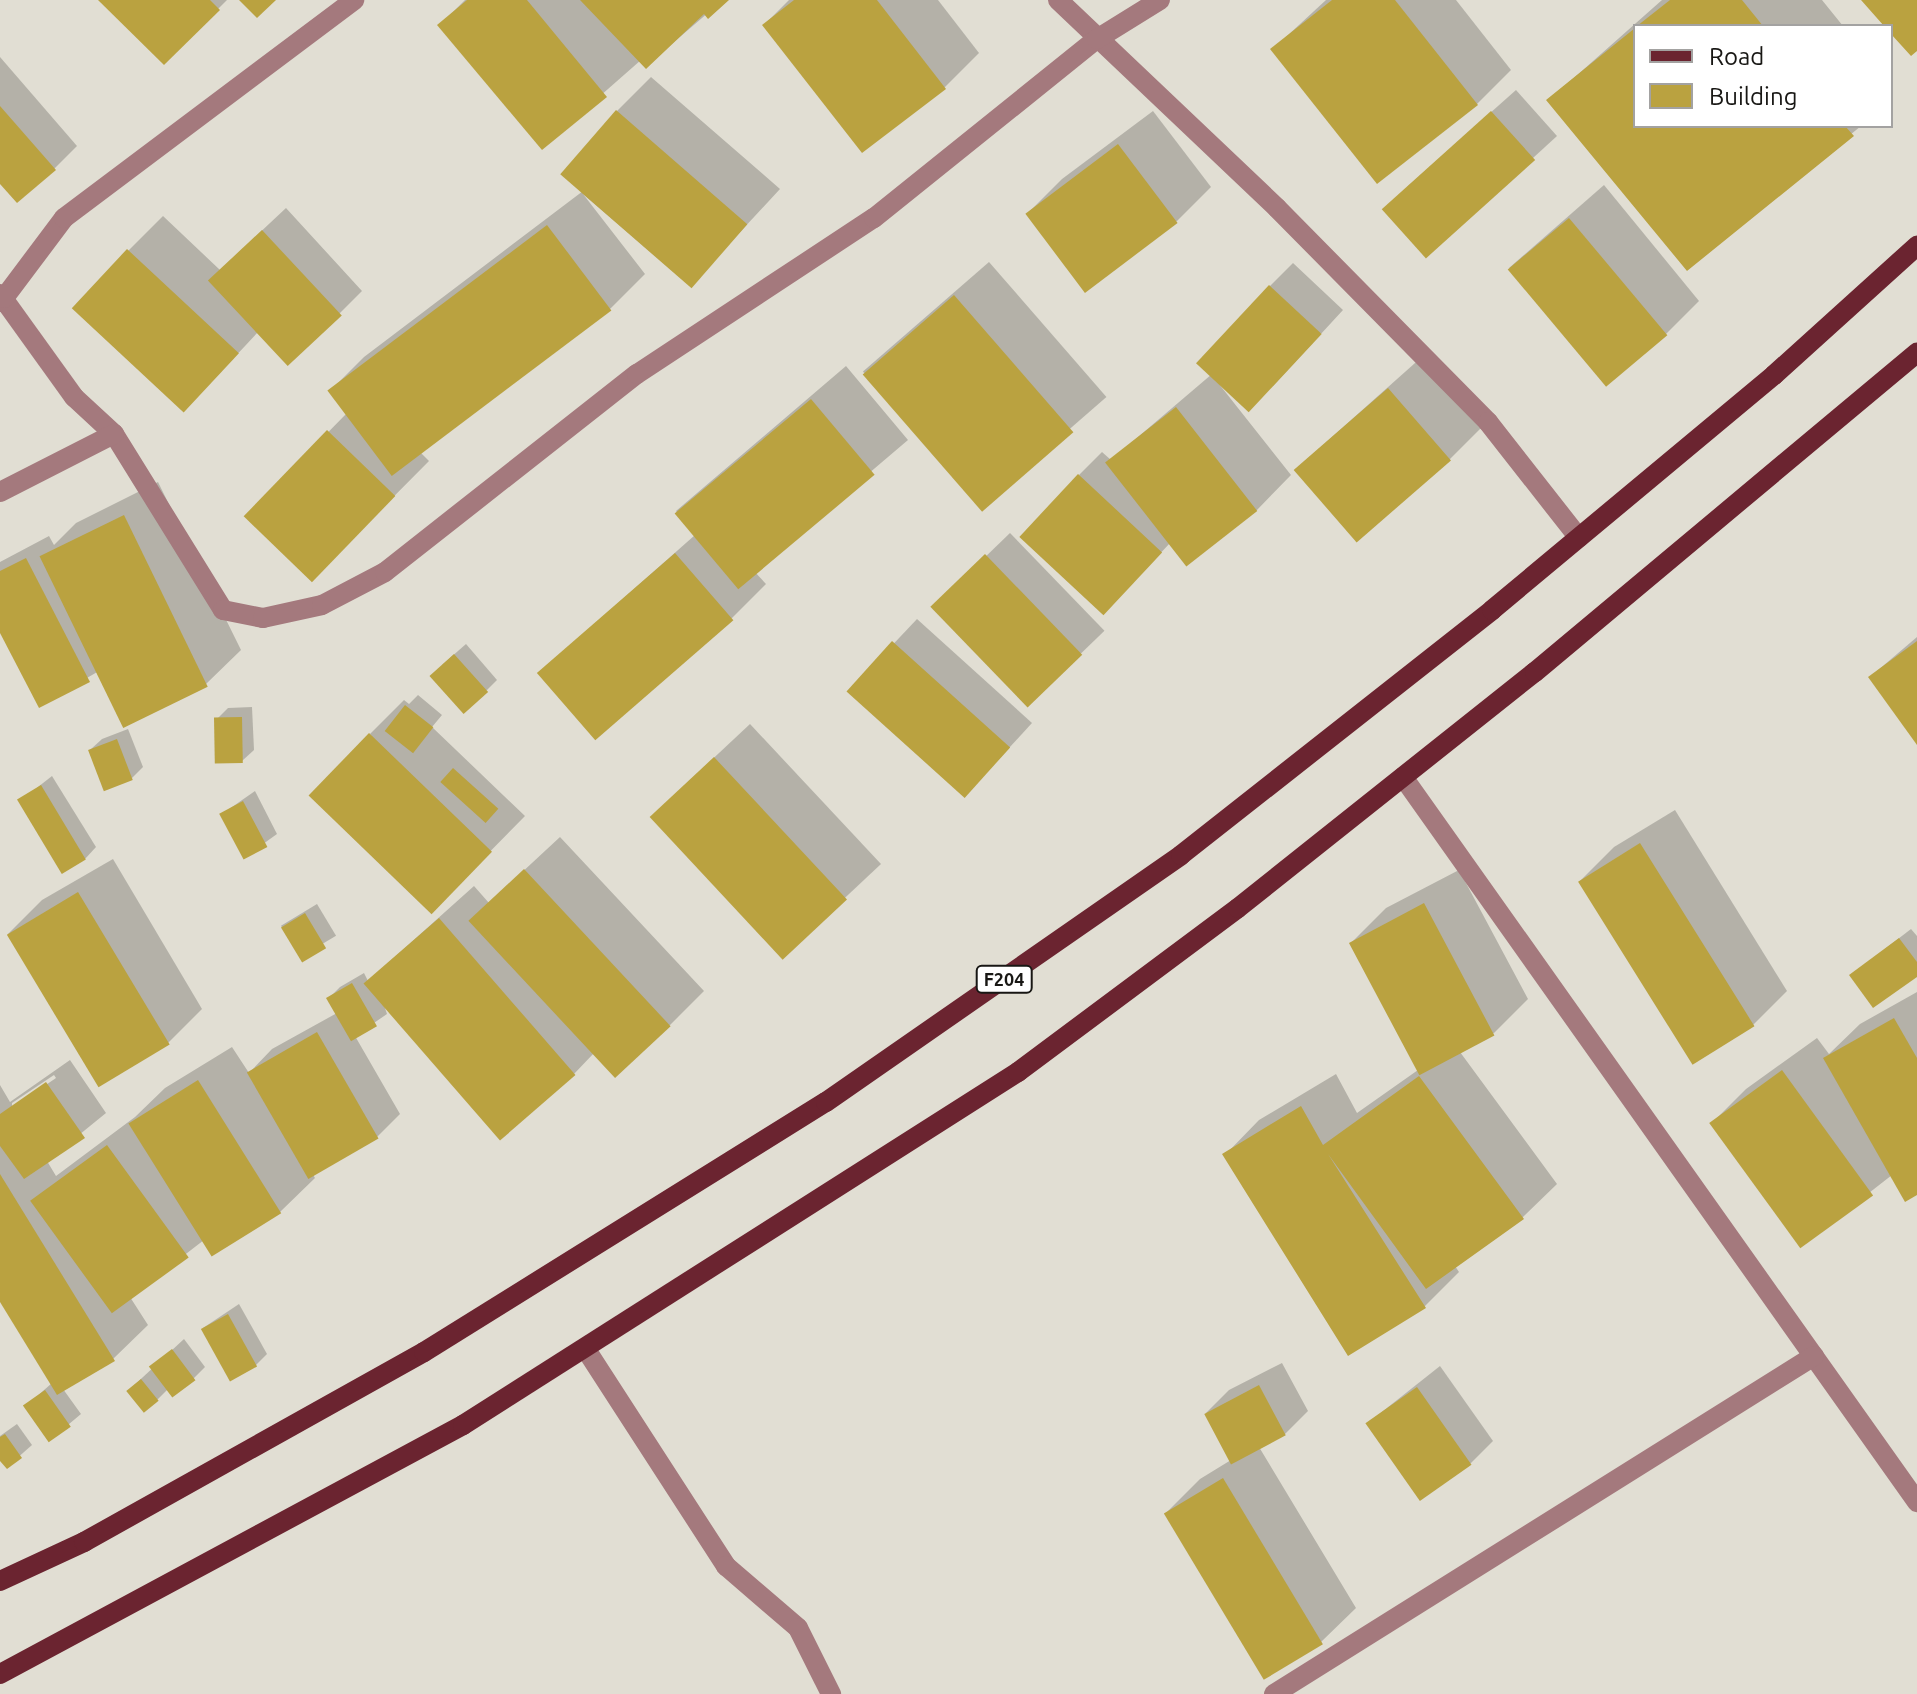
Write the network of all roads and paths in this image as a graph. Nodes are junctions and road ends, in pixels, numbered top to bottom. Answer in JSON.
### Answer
{"nodes":[{"id":1,"x":354,"y":0,"type":"edge"},
{"id":2,"x":1058,"y":0,"type":"edge"},
{"id":3,"x":1160,"y":0,"type":"edge"},
{"id":4,"x":1097,"y":39,"type":"junction"},
{"id":5,"x":1917,"y":246,"type":"edge"},
{"id":6,"x":2,"y":296,"type":"edge"},
{"id":7,"x":1917,"y":353,"type":"edge"},
{"id":8,"x":114,"y":434,"type":"junction"},
{"id":9,"x":0,"y":492,"type":"edge"},
{"id":10,"x":1579,"y":538,"type":"junction"},
{"id":11,"x":1403,"y":777,"type":"junction"},
{"id":12,"x":585,"y":1348,"type":"junction"},
{"id":13,"x":1814,"y":1356,"type":"junction"},
{"id":14,"x":1917,"y":1502,"type":"edge"},
{"id":15,"x":0,"y":1581,"type":"edge"},
{"id":16,"x":0,"y":1674,"type":"edge"},
{"id":17,"x":831,"y":1694,"type":"edge"},
{"id":18,"x":1274,"y":1694,"type":"edge"}],
"edges":[{"from":1,"to":6,"type":"street"},
{"from":2,"to":4,"type":"street"},
{"from":3,"to":4,"type":"street"},
{"from":4,"to":8,"type":"street"},
{"from":4,"to":10,"type":"street"},
{"from":5,"to":10,"type":"main road","number":"F204"},
{"from":6,"to":8,"type":"street"},
{"from":7,"to":11,"type":"main road"},
{"from":8,"to":9,"type":"street"},
{"from":10,"to":15,"type":"main road","number":"F204"},
{"from":11,"to":12,"type":"main road"},
{"from":11,"to":13,"type":"street"},
{"from":12,"to":16,"type":"main road"},
{"from":12,"to":17,"type":"street"},
{"from":13,"to":14,"type":"street"},
{"from":13,"to":18,"type":"street"}]}
